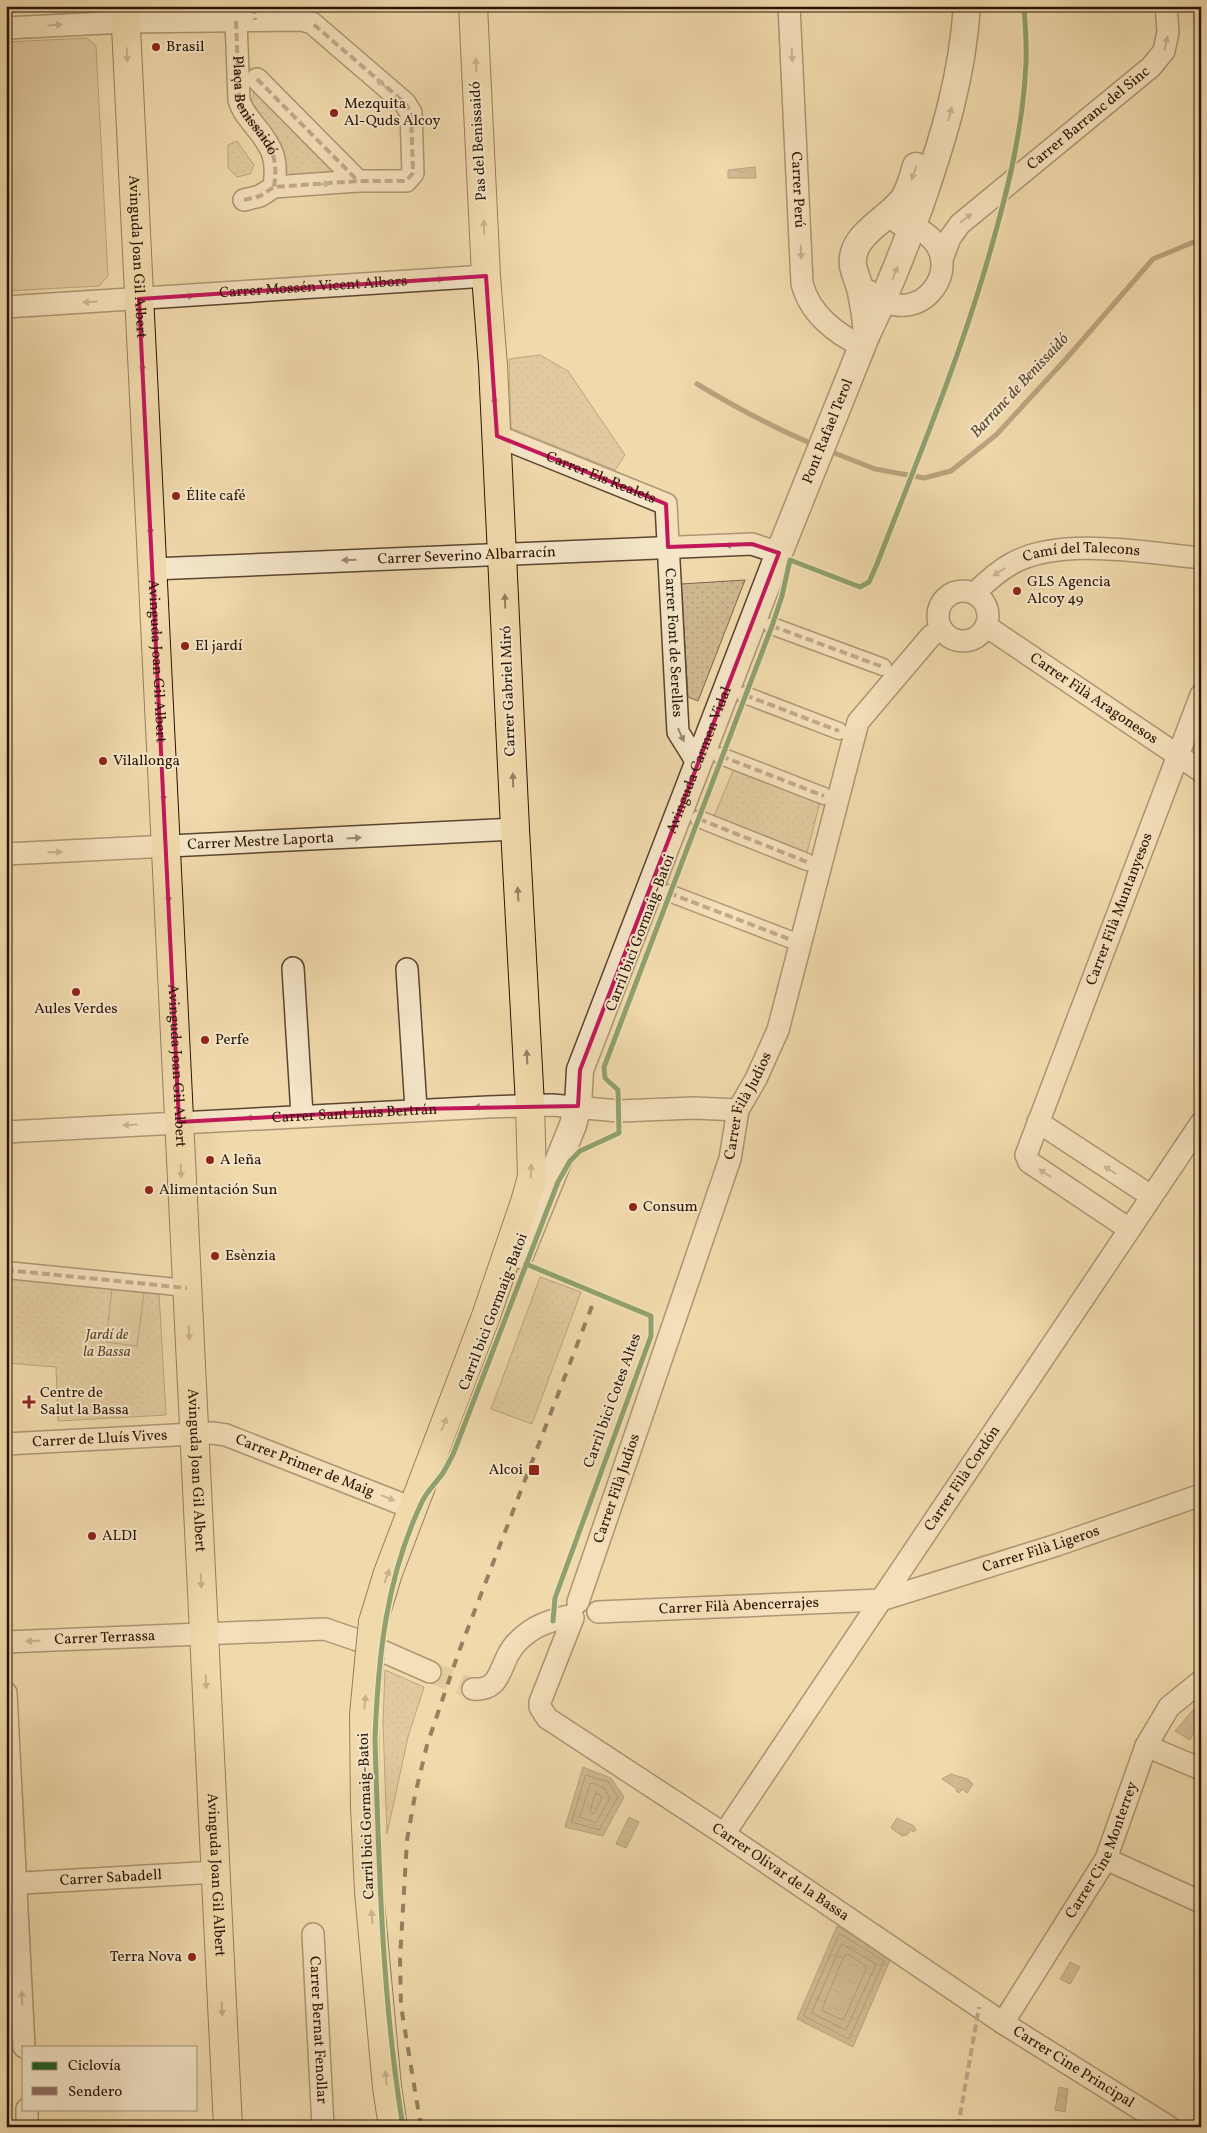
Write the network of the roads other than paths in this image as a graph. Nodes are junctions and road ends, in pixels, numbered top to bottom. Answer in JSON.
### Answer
{"nodes":[{"id":1,"x":473,"y":6,"type":"edge"},
{"id":2,"x":789,"y":6,"type":"edge"},
{"id":3,"x":949,"y":6,"type":"edge"},
{"id":4,"x":967,"y":6,"type":"edge"},
{"id":5,"x":1166,"y":6,"type":"edge"},
{"id":6,"x":125,"y":14,"type":"edge"},
{"id":7,"x":248,"y":16,"type":"edge"},
{"id":8,"x":6,"y":28,"type":"edge"},
{"id":9,"x":257,"y":79,"type":"dead end"},
{"id":10,"x":358,"y":181,"type":"junction"},
{"id":11,"x":274,"y":187,"type":"junction"},
{"id":12,"x":244,"y":200,"type":"dead end"},
{"id":13,"x":917,"y":215,"type":"junction"},
{"id":14,"x":873,"y":228,"type":"junction"},
{"id":15,"x":940,"y":254,"type":"junction"},
{"id":16,"x":486,"y":276,"type":"junction"},
{"id":17,"x":857,"y":277,"type":"junction"},
{"id":18,"x":139,"y":299,"type":"junction"},
{"id":19,"x":884,"y":301,"type":"junction"},
{"id":20,"x":910,"y":305,"type":"junction"},
{"id":21,"x":6,"y":307,"type":"edge"},
{"id":22,"x":865,"y":340,"type":"junction"},
{"id":23,"x":497,"y":436,"type":"junction"},
{"id":24,"x":789,"y":528,"type":"joint"},
{"id":25,"x":668,"y":547,"type":"junction"},
{"id":26,"x":779,"y":553,"type":"junction"},
{"id":27,"x":503,"y":554,"type":"junction"},
{"id":28,"x":1201,"y":558,"type":"edge"},
{"id":29,"x":152,"y":569,"type":"junction"},
{"id":30,"x":975,"y":593,"type":"junction"},
{"id":31,"x":772,"y":626,"type":"dead end"},
{"id":32,"x":986,"y":626,"type":"junction"},
{"id":33,"x":941,"y":629,"type":"junction"},
{"id":34,"x":883,"y":668,"type":"dead end"},
{"id":35,"x":745,"y":695,"type":"dead end"},
{"id":36,"x":1201,"y":695,"type":"edge"},
{"id":37,"x":840,"y":731,"type":"dead end"},
{"id":38,"x":1178,"y":756,"type":"junction"},
{"id":39,"x":709,"y":760,"type":"junction"},
{"id":40,"x":1201,"y":771,"type":"edge"},
{"id":41,"x":824,"y":796,"type":"dead end"},
{"id":42,"x":698,"y":819,"type":"dead end"},
{"id":43,"x":515,"y":829,"type":"junction"},
{"id":44,"x":166,"y":848,"type":"junction"},
{"id":45,"x":6,"y":854,"type":"edge"},
{"id":46,"x":807,"y":862,"type":"dead end"},
{"id":47,"x":670,"y":893,"type":"dead end"},
{"id":48,"x":789,"y":939,"type":"dead end"},
{"id":49,"x":293,"y":968,"type":"dead end"},
{"id":50,"x":407,"y":969,"type":"dead end"},
{"id":51,"x":530,"y":1105,"type":"junction"},
{"id":52,"x":578,"y":1106,"type":"junction"},
{"id":53,"x":416,"y":1109,"type":"junction"},
{"id":54,"x":738,"y":1110,"type":"junction"},
{"id":55,"x":302,"y":1115,"type":"junction"},
{"id":56,"x":179,"y":1122,"type":"junction"},
{"id":57,"x":1038,"y":1122,"type":"junction"},
{"id":58,"x":1201,"y":1123,"type":"edge"},
{"id":59,"x":6,"y":1132,"type":"edge"},
{"id":60,"x":1151,"y":1196,"type":"junction"},
{"id":61,"x":1129,"y":1230,"type":"junction"},
{"id":62,"x":6,"y":1270,"type":"edge"},
{"id":63,"x":187,"y":1288,"type":"junction"},
{"id":64,"x":475,"y":1345,"type":"junction"},
{"id":65,"x":194,"y":1434,"type":"junction"},
{"id":66,"x":6,"y":1444,"type":"edge"},
{"id":67,"x":1201,"y":1495,"type":"edge"},
{"id":68,"x":412,"y":1508,"type":"junction"},
{"id":69,"x":881,"y":1600,"type":"junction"},
{"id":70,"x":574,"y":1611,"type":"junction"},
{"id":71,"x":204,"y":1633,"type":"junction"},
{"id":72,"x":6,"y":1642,"type":"edge"},
{"id":73,"x":430,"y":1672,"type":"tunnel mouth"},
{"id":74,"x":1201,"y":1681,"type":"edge"},
{"id":75,"x":473,"y":1689,"type":"tunnel mouth"},
{"id":76,"x":6,"y":1693,"type":"edge"},
{"id":77,"x":554,"y":1724,"type":"joint"},
{"id":78,"x":1146,"y":1746,"type":"junction"},
{"id":79,"x":1201,"y":1769,"type":"edge"},
{"id":80,"x":724,"y":1834,"type":"junction"},
{"id":81,"x":1106,"y":1859,"type":"junction"},
{"id":82,"x":216,"y":1872,"type":"junction"},
{"id":83,"x":12,"y":1884,"type":"edge"},
{"id":84,"x":1201,"y":1902,"type":"edge"},
{"id":85,"x":313,"y":1934,"type":"dead end"},
{"id":86,"x":1003,"y":2023,"type":"junction"},
{"id":87,"x":24,"y":2046,"type":"edge"},
{"id":88,"x":27,"y":2110,"type":"edge"},
{"id":89,"x":27,"y":2127,"type":"edge"},
{"id":90,"x":228,"y":2127,"type":"edge"},
{"id":91,"x":323,"y":2127,"type":"edge"},
{"id":92,"x":393,"y":2127,"type":"edge"},
{"id":93,"x":1169,"y":2127,"type":"edge"}],
"edges":[{"from":16,"to":1,"type":"main road","name":"Pas del Benissaidó","one_way":true},
{"from":2,"to":22,"type":"street","name":"Carrer Perú","one_way":true},
{"from":3,"to":14,"type":"street","one_way":true},
{"from":13,"to":4,"type":"street","name":"Pont Rafael Terol","one_way":true},
{"from":15,"to":5,"type":"street","name":"Carrer Barranc del Sinc","one_way":true},
{"from":6,"to":7,"type":"street"},
{"from":8,"to":6,"type":"street","one_way":true},
{"from":6,"to":18,"type":"main road","name":"Avinguda Joan Gil Albert","one_way":true},
{"from":10,"to":7,"type":"street","one_way":true},
{"from":7,"to":11,"type":"street","name":"Plaça Benissaidó"},
{"from":9,"to":10,"type":"street","name":"Plaça Benissaidó"},
{"from":11,"to":10,"type":"street","one_way":true},
{"from":11,"to":12,"type":"street"},
{"from":13,"to":14,"type":"street"},
{"from":13,"to":15,"type":"street"},
{"from":19,"to":13,"type":"street","name":"Pont Rafael Terol","one_way":true},
{"from":14,"to":17,"type":"street"},
{"from":15,"to":20,"type":"street","name":"Carrer Barranc del Sinc"},
{"from":18,"to":16,"type":"street","name":"Carrer Mossén Vicent Albors","one_way":true},
{"from":23,"to":16,"type":"main road","name":"Carrer Gabriel Miró","one_way":true},
{"from":17,"to":19,"type":"street"},
{"from":17,"to":22,"type":"street"},
{"from":18,"to":21,"type":"street","name":"Carrer Mossén Vicent Albors","one_way":true},
{"from":18,"to":29,"type":"main road","name":"Avinguda Joan Gil Albert","one_way":true},
{"from":19,"to":20,"type":"street"},
{"from":19,"to":22,"type":"street","name":"Pont Rafael Terol"},
{"from":20,"to":22,"type":"street","name":"Carrer Barranc del Sinc"},
{"from":22,"to":24,"type":"street","name":"Pont Rafael Terol"},
{"from":23,"to":25,"type":"street","name":"Carrer Els Realets"},
{"from":23,"to":27,"type":"main road","name":"Carrer Gabriel Miró"},
{"from":24,"to":26,"type":"street","name":"Avinguda Carmen Vidal"},
{"from":26,"to":25,"type":"street","name":"Carrer Severino Albarracín","one_way":true},
{"from":25,"to":27,"type":"street","name":"Carrer Severino Albarracín"},
{"from":25,"to":39,"type":"street","name":"Carrer Font de Serelles","one_way":true},
{"from":26,"to":39,"type":"street","name":"Avinguda Carmen Vidal"},
{"from":27,"to":29,"type":"street","name":"Carrer Severino Albarracín","one_way":true},
{"from":43,"to":27,"type":"main road","name":"Carrer Gabriel Miró","one_way":true},
{"from":28,"to":30,"type":"street","name":"Camí del Talecons","one_way":true},
{"from":29,"to":44,"type":"main road","name":"Avinguda Joan Gil Albert","one_way":true},
{"from":30,"to":32,"type":"street"},
{"from":30,"to":33,"type":"street"},
{"from":31,"to":34,"type":"street"},
{"from":32,"to":33,"type":"street"},
{"from":32,"to":38,"type":"street","name":"Carrer Filà Aragonesos"},
{"from":33,"to":54,"type":"street","name":"Carrer Filà Judios"},
{"from":35,"to":37,"type":"street"},
{"from":36,"to":38,"type":"street","name":"Carrer Filà Muntanyesos"},
{"from":38,"to":40,"type":"street","name":"Carrer Filà Aragonesos"},
{"from":38,"to":57,"type":"street","name":"Carrer Filà Muntanyesos"},
{"from":39,"to":41,"type":"street"},
{"from":39,"to":52,"type":"street","name":"Avinguda Carmen Vidal"},
{"from":42,"to":46,"type":"street"},
{"from":44,"to":43,"type":"street","name":"Carrer Mestre Laporta","one_way":true},
{"from":51,"to":43,"type":"main road","name":"Carrer Gabriel Miró","one_way":true},
{"from":45,"to":44,"type":"street","name":"Carrer Mestre Laporta","one_way":true},
{"from":44,"to":56,"type":"main road","name":"Avinguda Joan Gil Albert","one_way":true},
{"from":47,"to":48,"type":"street"},
{"from":49,"to":55,"type":"street"},
{"from":50,"to":53,"type":"street"},
{"from":51,"to":52,"type":"street","name":"Carrer Sant Lluis Bertrán"},
{"from":51,"to":53,"type":"street","name":"Carrer Sant Lluis Bertrán","one_way":true},
{"from":64,"to":51,"type":"main road","name":"Carrer Gabriel Miró","one_way":true},
{"from":52,"to":54,"type":"street","name":"Carrer Sant Lluis Bertrán"},
{"from":52,"to":64,"type":"street","name":"Avinguda Carmen Vidal"},
{"from":53,"to":55,"type":"street","name":"Carrer Sant Lluis Bertrán"},
{"from":54,"to":70,"type":"street","name":"Carrer Filà Judios"},
{"from":55,"to":56,"type":"street","name":"Carrer Sant Lluis Bertrán","one_way":true},
{"from":56,"to":59,"type":"street","name":"Carrer Sant Lluis Bertrán","one_way":true},
{"from":56,"to":63,"type":"main road","name":"Avinguda Joan Gil Albert","one_way":true},
{"from":60,"to":57,"type":"street","one_way":true},
{"from":61,"to":57,"type":"street","name":"Carrer Filà Muntanyesos","one_way":true},
{"from":58,"to":60,"type":"street","name":"Carrer Filà Cordón"},
{"from":60,"to":61,"type":"street","name":"Carrer Filà Cordón"},
{"from":61,"to":69,"type":"street","name":"Carrer Filà Cordón"},
{"from":62,"to":63,"type":"street"},
{"from":63,"to":65,"type":"main road","name":"Avinguda Joan Gil Albert","one_way":true},
{"from":68,"to":64,"type":"main road","name":"Carrer Gabriel Miró","one_way":true},
{"from":65,"to":66,"type":"street","name":"Carrer de Lluís Vives"},
{"from":65,"to":68,"type":"street","name":"Carrer Primer de Maig","one_way":true},
{"from":65,"to":71,"type":"main road","name":"Avinguda Joan Gil Albert","one_way":true},
{"from":67,"to":69,"type":"street","name":"Carrer Filà Ligeros"},
{"from":92,"to":68,"type":"main road","name":"Carrer Gabriel Miró","one_way":true,"bridge":true},
{"from":69,"to":70,"type":"street","name":"Carrer Filà Abencerrajes"},
{"from":69,"to":80,"type":"street","name":"Carrer Filà Cordón"},
{"from":70,"to":75,"type":"street"},
{"from":70,"to":77,"type":"street","name":"Carrer Filà Judios"},
{"from":71,"to":72,"type":"street","name":"Carrer Terrassa","one_way":true},
{"from":71,"to":73,"type":"street"},
{"from":71,"to":82,"type":"main road","name":"Avinguda Joan Gil Albert","one_way":true},
{"from":74,"to":78,"type":"street","name":"Carrer Cine Monterrey"},
{"from":76,"to":83,"type":"street"},
{"from":77,"to":80,"type":"street","name":"Carrer Olivar de la Bassa"},
{"from":78,"to":79,"type":"street"},
{"from":78,"to":81,"type":"street","name":"Carrer Cine Monterrey"},
{"from":80,"to":86,"type":"street","name":"Carrer Olivar de la Bassa"},
{"from":81,"to":84,"type":"street"},
{"from":81,"to":86,"type":"street","name":"Carrer Cine Monterrey"},
{"from":82,"to":83,"type":"street","name":"Carrer Sabadell"},
{"from":82,"to":90,"type":"main road","name":"Avinguda Joan Gil Albert","one_way":true},
{"from":87,"to":83,"type":"street","one_way":true},
{"from":85,"to":91,"type":"street","name":"Carrer Bernat Fenollar"},
{"from":86,"to":93,"type":"street","name":"Carrer Cine Principal"},
{"from":88,"to":89,"type":"street"}]}
